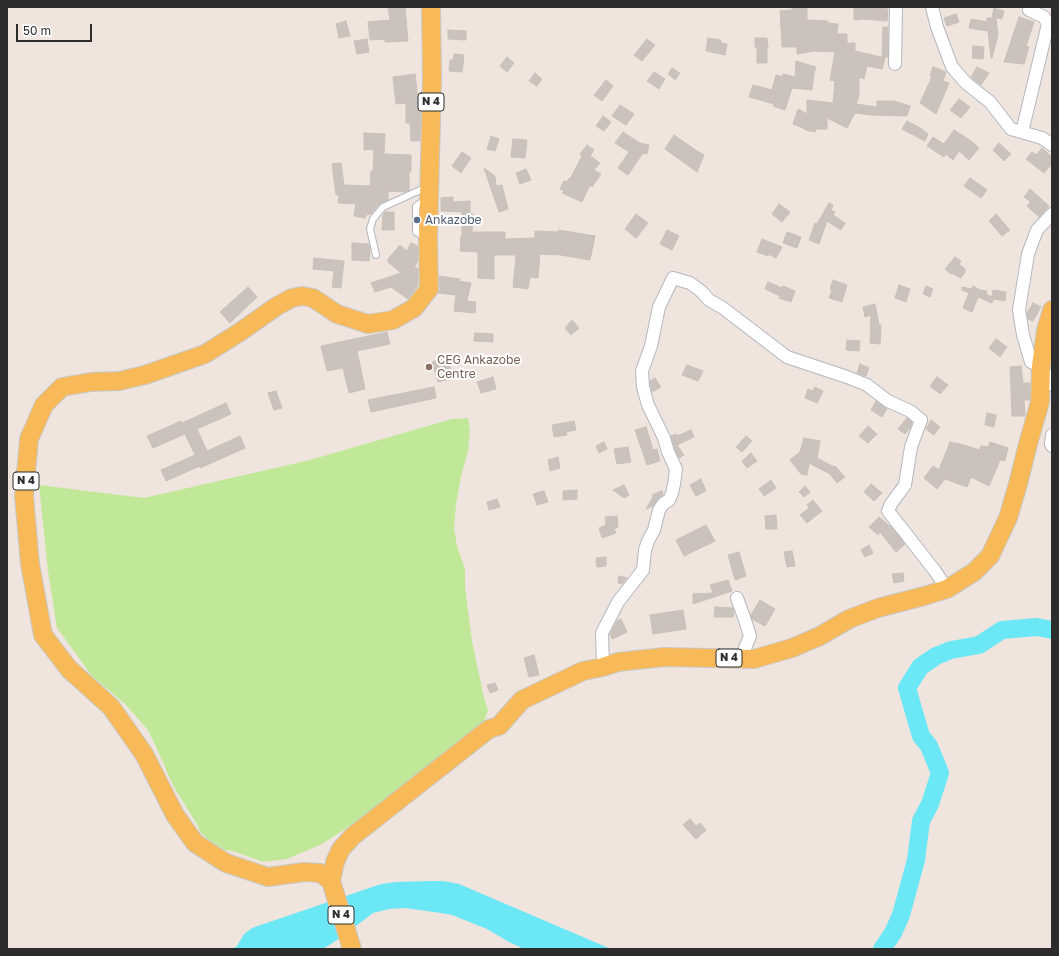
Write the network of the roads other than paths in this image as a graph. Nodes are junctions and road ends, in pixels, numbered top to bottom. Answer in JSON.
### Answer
{"nodes":[{"id":1,"x":431,"y":7,"type":"edge"},
{"id":2,"x":896,"y":7,"type":"edge"},
{"id":3,"x":932,"y":7,"type":"edge"},
{"id":4,"x":1029,"y":10,"type":"dead end"},
{"id":5,"x":895,"y":64,"type":"dead end"},
{"id":6,"x":1022,"y":132,"type":"junction"},
{"id":7,"x":1052,"y":145,"type":"edge"},
{"id":8,"x":430,"y":191,"type":"junction"},
{"id":9,"x":1052,"y":214,"type":"edge"},
{"id":10,"x":376,"y":255,"type":"dead end"},
{"id":11,"x":1052,"y":310,"type":"edge"},
{"id":12,"x":1040,"y":366,"type":"junction"},
{"id":13,"x":1052,"y":385,"type":"edge"},
{"id":14,"x":1052,"y":435,"type":"edge"},
{"id":15,"x":1052,"y":446,"type":"edge"},
{"id":16,"x":947,"y":589,"type":"junction"},
{"id":17,"x":737,"y":598,"type":"dead end"},
{"id":18,"x":740,"y":658,"type":"junction"},
{"id":19,"x":603,"y":667,"type":"junction"},
{"id":20,"x":331,"y":881,"type":"junction"},
{"id":21,"x":352,"y":949,"type":"edge"}],
"edges":[{"from":1,"to":8,"type":"main road","number":"N 4"},
{"from":2,"to":5,"type":"street"},
{"from":3,"to":6,"type":"street"},
{"from":4,"to":6,"type":"street"},
{"from":6,"to":7,"type":"street"},
{"from":8,"to":10,"type":"lane"},
{"from":8,"to":20,"type":"main road","number":"N 4"},
{"from":9,"to":12,"type":"street"},
{"from":11,"to":12,"type":"main road","number":"N 4"},
{"from":12,"to":13,"type":"street"},
{"from":12,"to":16,"type":"main road","number":"N 4"},
{"from":14,"to":15,"type":"street"},
{"from":16,"to":18,"type":"main road","number":"N 4"},
{"from":16,"to":19,"type":"street"},
{"from":17,"to":18,"type":"street"},
{"from":18,"to":19,"type":"main road","number":"N 4"},
{"from":19,"to":20,"type":"main road","number":"N 4"},
{"from":20,"to":21,"type":"main road","number":"N 4"}]}
